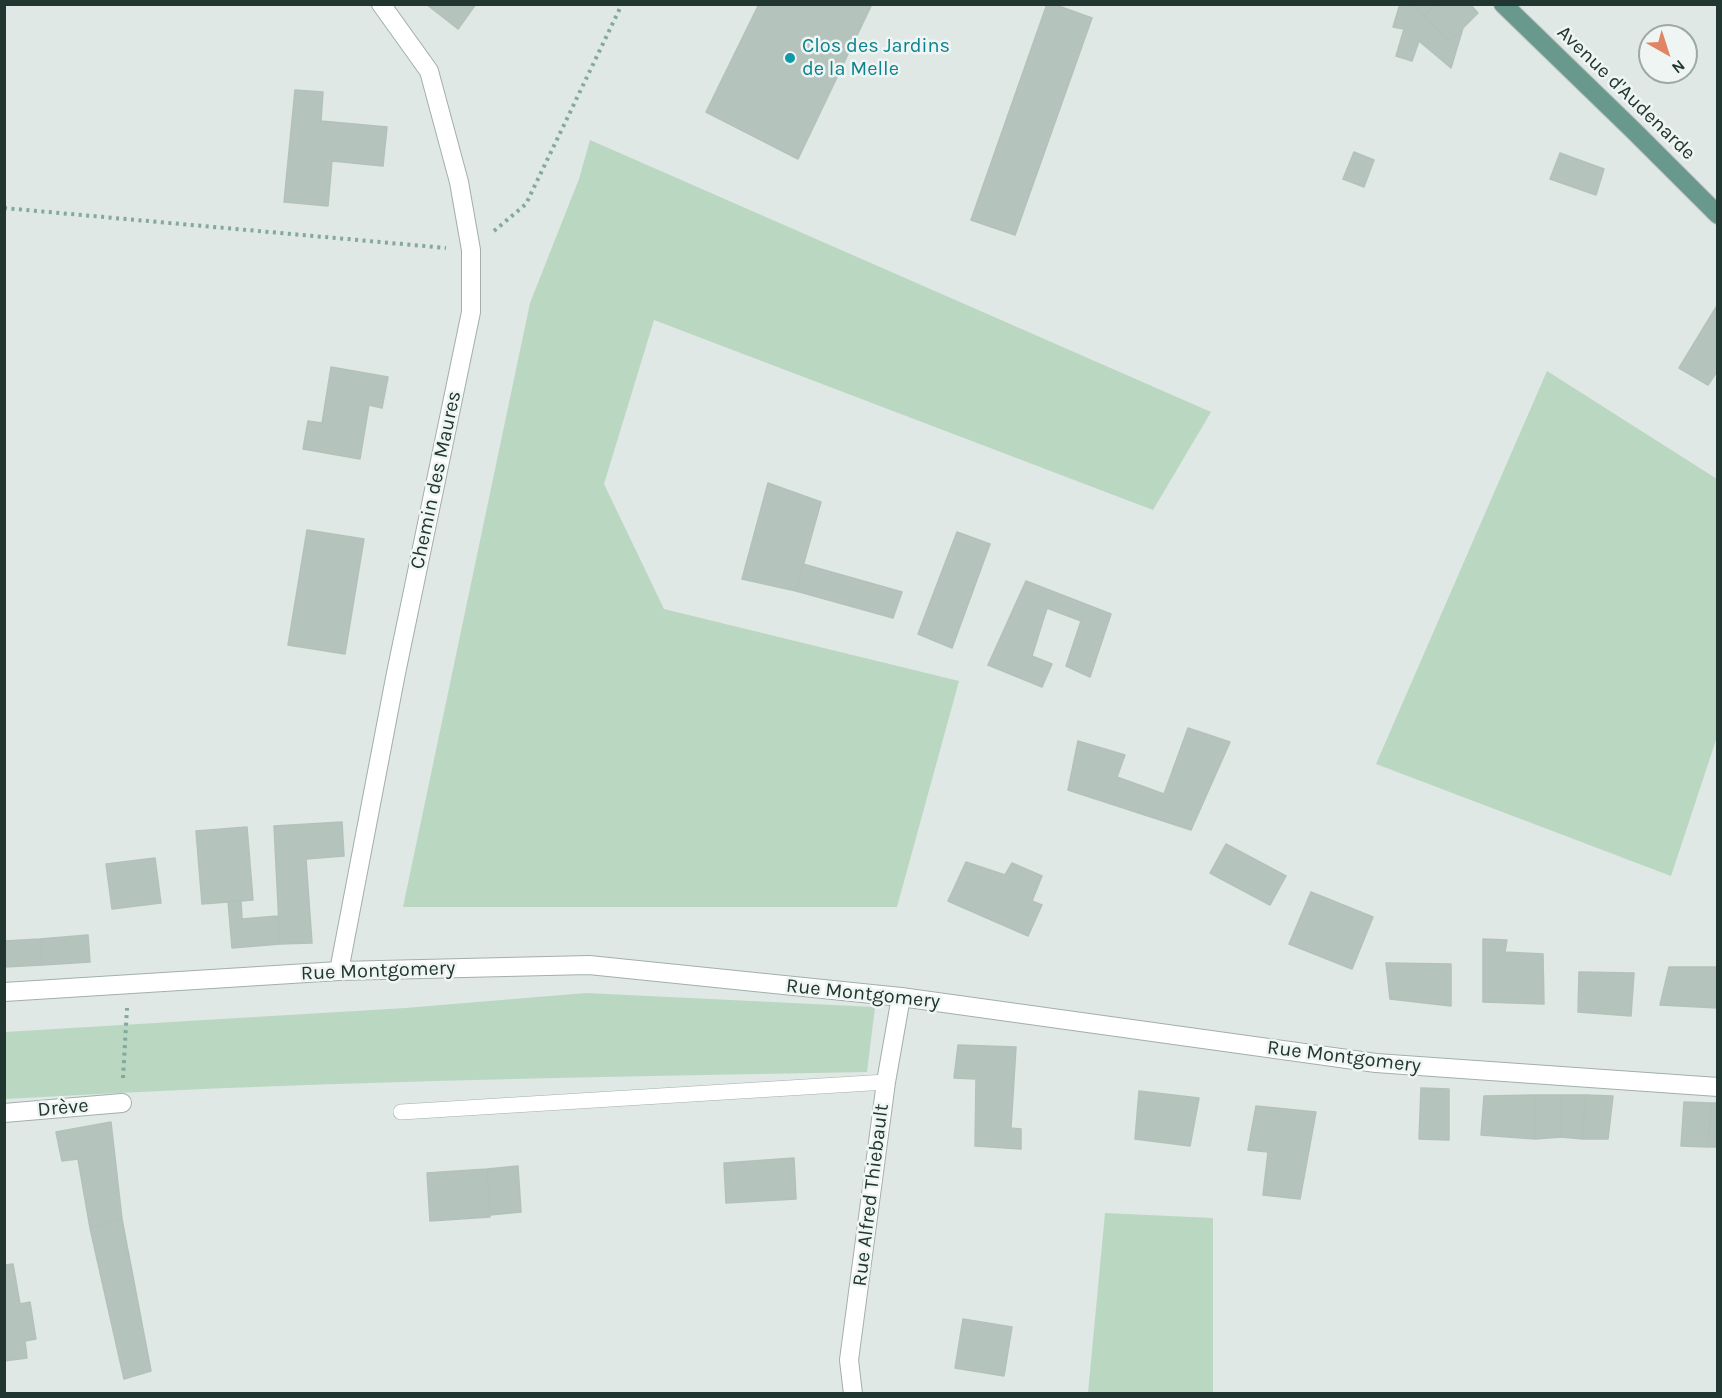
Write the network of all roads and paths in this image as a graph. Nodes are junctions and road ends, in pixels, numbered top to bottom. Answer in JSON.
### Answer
{"nodes":[{"id":1,"x":381,"y":4,"type":"edge"},
{"id":2,"x":622,"y":4,"type":"edge"},
{"id":3,"x":1503,"y":4,"type":"edge"},
{"id":4,"x":4,"y":208,"type":"edge"},
{"id":5,"x":1718,"y":215,"type":"edge"},
{"id":6,"x":471,"y":250,"type":"junction"},
{"id":7,"x":339,"y":971,"type":"junction"},
{"id":8,"x":129,"y":984,"type":"junction"},
{"id":9,"x":4,"y":992,"type":"edge"},
{"id":10,"x":901,"y":997,"type":"junction"},
{"id":11,"x":886,"y":1082,"type":"junction"},
{"id":12,"x":1718,"y":1086,"type":"edge"},
{"id":13,"x":122,"y":1103,"type":"joint"},
{"id":14,"x":401,"y":1112,"type":"dead end"},
{"id":15,"x":4,"y":1113,"type":"edge"},
{"id":16,"x":853,"y":1394,"type":"edge"}],
"edges":[{"from":1,"to":6,"type":"street","name":"Chemin des Maures"},
{"from":2,"to":6,"type":"path"},
{"from":3,"to":5,"type":"main road","name":"Avenue d'Audenarde"},
{"from":4,"to":6,"type":"path"},
{"from":6,"to":7,"type":"street","name":"Chemin des Maures"},
{"from":7,"to":8,"type":"street","name":"Rue Montgomery"},
{"from":7,"to":10,"type":"street","name":"Rue Montgomery"},
{"from":8,"to":9,"type":"street","name":"Rue Montgomery"},
{"from":8,"to":13,"type":"path"},
{"from":10,"to":11,"type":"street","name":"Rue Alfred Thiebault"},
{"from":10,"to":12,"type":"street","name":"Rue Montgomery"},
{"from":11,"to":14,"type":"lane"},
{"from":11,"to":16,"type":"street","name":"Rue Alfred Thiebault"},
{"from":13,"to":15,"type":"street","name":"Drève"}]}
